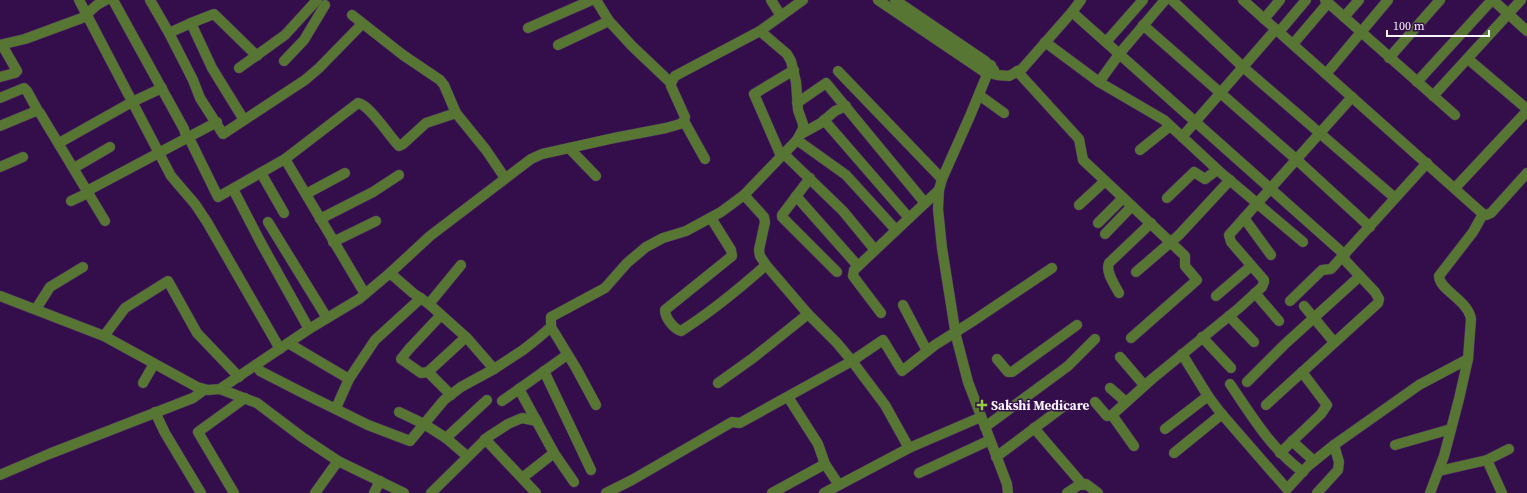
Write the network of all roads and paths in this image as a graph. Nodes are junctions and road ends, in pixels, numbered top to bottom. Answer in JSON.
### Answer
{"nodes":[{"id":1,"x":79,"y":0,"type":"edge"},
{"id":2,"x":106,"y":0,"type":"edge"},
{"id":3,"x":113,"y":0,"type":"edge"},
{"id":4,"x":150,"y":0,"type":"edge"},
{"id":5,"x":592,"y":0,"type":"edge"},
{"id":6,"x":596,"y":0,"type":"edge"},
{"id":7,"x":771,"y":0,"type":"edge"},
{"id":8,"x":804,"y":0,"type":"edge"},
{"id":9,"x":878,"y":0,"type":"edge"},
{"id":10,"x":896,"y":0,"type":"edge"},
{"id":11,"x":1143,"y":0,"type":"edge"},
{"id":12,"x":1166,"y":0,"type":"edge"},
{"id":13,"x":1172,"y":0,"type":"edge"},
{"id":14,"x":1280,"y":0,"type":"edge"},
{"id":15,"x":1306,"y":0,"type":"edge"},
{"id":16,"x":1359,"y":0,"type":"edge"},
{"id":17,"x":1388,"y":0,"type":"edge"},
{"id":18,"x":1440,"y":0,"type":"edge"},
{"id":19,"x":1493,"y":0,"type":"edge"},
{"id":20,"x":1521,"y":0,"type":"edge"},
{"id":21,"x":1082,"y":1,"type":"edge"},
{"id":22,"x":1327,"y":1,"type":"edge"},
{"id":23,"x":1248,"y":2,"type":"edge"},
{"id":24,"x":323,"y":4,"type":"edge"},
{"id":25,"x":1072,"y":12,"type":"junction"},
{"id":26,"x":1509,"y":14,"type":"junction"},
{"id":27,"x":87,"y":15,"type":"junction"},
{"id":28,"x":352,"y":15,"type":"dead end"},
{"id":29,"x":781,"y":16,"type":"junction"},
{"id":30,"x":910,"y":16,"type":"junction"},
{"id":31,"x":1344,"y":17,"type":"junction"},
{"id":32,"x":1264,"y":19,"type":"junction"},
{"id":33,"x":609,"y":21,"type":"junction"},
{"id":34,"x":191,"y":23,"type":"junction"},
{"id":35,"x":362,"y":24,"type":"junction"},
{"id":36,"x":1143,"y":25,"type":"junction"},
{"id":37,"x":528,"y":28,"type":"dead end"},
{"id":38,"x":1277,"y":30,"type":"junction"},
{"id":39,"x":760,"y":31,"type":"junction"},
{"id":40,"x":1527,"y":31,"type":"edge"},
{"id":41,"x":1360,"y":32,"type":"junction"},
{"id":42,"x":169,"y":33,"type":"junction"},
{"id":43,"x":1045,"y":42,"type":"junction"},
{"id":44,"x":1106,"y":42,"type":"junction"},
{"id":45,"x":1293,"y":44,"type":"junction"},
{"id":46,"x":1,"y":45,"type":"edge"},
{"id":47,"x":558,"y":45,"type":"dead end"},
{"id":48,"x":1120,"y":53,"type":"junction"},
{"id":49,"x":257,"y":56,"type":"junction"},
{"id":50,"x":1389,"y":58,"type":"junction"},
{"id":51,"x":1468,"y":59,"type":"junction"},
{"id":52,"x":284,"y":61,"type":"dead end"},
{"id":53,"x":1243,"y":67,"type":"junction"},
{"id":54,"x":239,"y":68,"type":"dead end"},
{"id":55,"x":794,"y":70,"type":"junction"},
{"id":56,"x":838,"y":71,"type":"dead end"},
{"id":57,"x":991,"y":71,"type":"junction"},
{"id":58,"x":1017,"y":71,"type":"junction"},
{"id":59,"x":1326,"y":74,"type":"junction"},
{"id":60,"x":0,"y":77,"type":"edge"},
{"id":61,"x":1099,"y":82,"type":"junction"},
{"id":62,"x":1417,"y":82,"type":"junction"},
{"id":63,"x":670,"y":83,"type":"junction"},
{"id":64,"x":162,"y":88,"type":"junction"},
{"id":65,"x":1220,"y":93,"type":"junction"},
{"id":66,"x":978,"y":95,"type":"junction"},
{"id":67,"x":1433,"y":96,"type":"junction"},
{"id":68,"x":0,"y":98,"type":"edge"},
{"id":69,"x":1352,"y":98,"type":"junction"},
{"id":70,"x":132,"y":102,"type":"junction"},
{"id":71,"x":797,"y":103,"type":"junction"},
{"id":72,"x":846,"y":106,"type":"junction"},
{"id":73,"x":1527,"y":110,"type":"edge"},
{"id":74,"x":38,"y":111,"type":"junction"},
{"id":75,"x":456,"y":113,"type":"junction"},
{"id":76,"x":1004,"y":113,"type":"dead end"},
{"id":77,"x":1455,"y":115,"type":"dead end"},
{"id":78,"x":244,"y":120,"type":"junction"},
{"id":79,"x":824,"y":120,"type":"junction"},
{"id":80,"x":684,"y":121,"type":"junction"},
{"id":81,"x":1196,"y":121,"type":"junction"},
{"id":82,"x":217,"y":122,"type":"junction"},
{"id":83,"x":0,"y":126,"type":"edge"},
{"id":84,"x":1170,"y":126,"type":"junction"},
{"id":85,"x":1321,"y":133,"type":"junction"},
{"id":86,"x":799,"y":137,"type":"junction"},
{"id":87,"x":1182,"y":137,"type":"junction"},
{"id":88,"x":188,"y":138,"type":"junction"},
{"id":89,"x":59,"y":143,"type":"junction"},
{"id":90,"x":110,"y":147,"type":"dead end"},
{"id":91,"x":569,"y":148,"type":"junction"},
{"id":92,"x":1140,"y":150,"type":"dead end"},
{"id":93,"x":158,"y":154,"type":"junction"},
{"id":94,"x":782,"y":155,"type":"junction"},
{"id":95,"x":23,"y":157,"type":"dead end"},
{"id":96,"x":285,"y":159,"type":"junction"},
{"id":97,"x":705,"y":159,"type":"dead end"},
{"id":98,"x":1297,"y":160,"type":"junction"},
{"id":99,"x":1427,"y":163,"type":"junction"},
{"id":100,"x":0,"y":167,"type":"edge"},
{"id":101,"x":74,"y":168,"type":"junction"},
{"id":102,"x":1217,"y":170,"type":"junction"},
{"id":103,"x":261,"y":173,"type":"junction"},
{"id":104,"x":345,"y":173,"type":"dead end"},
{"id":105,"x":1527,"y":173,"type":"edge"},
{"id":106,"x":399,"y":175,"type":"dead end"},
{"id":107,"x":596,"y":176,"type":"dead end"},
{"id":108,"x":505,"y":178,"type":"junction"},
{"id":109,"x":810,"y":178,"type":"junction"},
{"id":110,"x":942,"y":179,"type":"junction"},
{"id":111,"x":1230,"y":180,"type":"junction"},
{"id":112,"x":1105,"y":181,"type":"junction"},
{"id":113,"x":1456,"y":188,"type":"junction"},
{"id":114,"x":233,"y":189,"type":"junction"},
{"id":115,"x":1271,"y":189,"type":"junction"},
{"id":116,"x":939,"y":190,"type":"junction"},
{"id":117,"x":88,"y":192,"type":"junction"},
{"id":118,"x":306,"y":194,"type":"junction"},
{"id":119,"x":744,"y":195,"type":"junction"},
{"id":120,"x":796,"y":196,"type":"junction"},
{"id":121,"x":1123,"y":198,"type":"junction"},
{"id":122,"x":1167,"y":198,"type":"dead end"},
{"id":123,"x":1395,"y":198,"type":"junction"},
{"id":124,"x":71,"y":201,"type":"dead end"},
{"id":125,"x":925,"y":202,"type":"junction"},
{"id":126,"x":1258,"y":204,"type":"junction"},
{"id":127,"x":1079,"y":206,"type":"dead end"},
{"id":128,"x":1132,"y":206,"type":"junction"},
{"id":129,"x":284,"y":213,"type":"dead end"},
{"id":130,"x":1483,"y":214,"type":"junction"},
{"id":131,"x":711,"y":218,"type":"junction"},
{"id":132,"x":909,"y":218,"type":"junction"},
{"id":133,"x":1244,"y":218,"type":"junction"},
{"id":134,"x":320,"y":219,"type":"junction"},
{"id":135,"x":376,"y":221,"type":"dead end"},
{"id":136,"x":104,"y":222,"type":"dead end"},
{"id":137,"x":268,"y":222,"type":"dead end"},
{"id":138,"x":1098,"y":223,"type":"dead end"},
{"id":139,"x":1151,"y":223,"type":"junction"},
{"id":140,"x":1370,"y":227,"type":"junction"},
{"id":141,"x":896,"y":230,"type":"junction"},
{"id":142,"x":1105,"y":234,"type":"dead end"},
{"id":143,"x":333,"y":242,"type":"junction"},
{"id":144,"x":1171,"y":242,"type":"junction"},
{"id":145,"x":1303,"y":242,"type":"dead end"},
{"id":146,"x":875,"y":250,"type":"junction"},
{"id":147,"x":1271,"y":255,"type":"dead end"},
{"id":148,"x":1343,"y":256,"type":"junction"},
{"id":149,"x":461,"y":265,"type":"dead end"},
{"id":150,"x":766,"y":265,"type":"junction"},
{"id":151,"x":858,"y":266,"type":"junction"},
{"id":152,"x":1251,"y":266,"type":"junction"},
{"id":153,"x":83,"y":267,"type":"dead end"},
{"id":154,"x":1052,"y":268,"type":"dead end"},
{"id":155,"x":836,"y":272,"type":"dead end"},
{"id":156,"x":1136,"y":272,"type":"dead end"},
{"id":157,"x":390,"y":273,"type":"junction"},
{"id":158,"x":1360,"y":276,"type":"junction"},
{"id":159,"x":1119,"y":293,"type":"dead end"},
{"id":160,"x":1255,"y":293,"type":"junction"},
{"id":161,"x":365,"y":294,"type":"junction"},
{"id":162,"x":0,"y":296,"type":"edge"},
{"id":163,"x":1216,"y":296,"type":"dead end"},
{"id":164,"x":425,"y":301,"type":"junction"},
{"id":165,"x":1290,"y":301,"type":"dead end"},
{"id":166,"x":903,"y":305,"type":"dead end"},
{"id":167,"x":1304,"y":306,"type":"dead end"},
{"id":168,"x":36,"y":309,"type":"junction"},
{"id":169,"x":881,"y":313,"type":"dead end"},
{"id":170,"x":808,"y":314,"type":"junction"},
{"id":171,"x":441,"y":315,"type":"junction"},
{"id":172,"x":1229,"y":316,"type":"junction"},
{"id":173,"x":327,"y":318,"type":"junction"},
{"id":174,"x":1314,"y":318,"type":"junction"},
{"id":175,"x":1279,"y":321,"type":"dead end"},
{"id":176,"x":1077,"y":325,"type":"dead end"},
{"id":177,"x":550,"y":327,"type":"junction"},
{"id":178,"x":309,"y":329,"type":"junction"},
{"id":179,"x":956,"y":332,"type":"junction"},
{"id":180,"x":104,"y":336,"type":"junction"},
{"id":181,"x":466,"y":337,"type":"junction"},
{"id":182,"x":1202,"y":337,"type":"junction"},
{"id":183,"x":1131,"y":338,"type":"dead end"},
{"id":184,"x":1095,"y":339,"type":"dead end"},
{"id":185,"x":1254,"y":342,"type":"dead end"},
{"id":186,"x":1334,"y":342,"type":"junction"},
{"id":187,"x":284,"y":346,"type":"junction"},
{"id":188,"x":927,"y":351,"type":"junction"},
{"id":189,"x":568,"y":354,"type":"junction"},
{"id":190,"x":1182,"y":354,"type":"junction"},
{"id":191,"x":1120,"y":357,"type":"dead end"},
{"id":192,"x":997,"y":359,"type":"dead end"},
{"id":193,"x":1468,"y":359,"type":"junction"},
{"id":194,"x":852,"y":361,"type":"junction"},
{"id":195,"x":154,"y":364,"type":"junction"},
{"id":196,"x":256,"y":365,"type":"junction"},
{"id":197,"x":1231,"y":368,"type":"dead end"},
{"id":198,"x":494,"y":369,"type":"junction"},
{"id":199,"x":544,"y":371,"type":"junction"},
{"id":200,"x":428,"y":372,"type":"junction"},
{"id":201,"x":1302,"y":372,"type":"junction"},
{"id":202,"x":240,"y":376,"type":"junction"},
{"id":203,"x":349,"y":379,"type":"junction"},
{"id":204,"x":1247,"y":382,"type":"dead end"},
{"id":205,"x":143,"y":383,"type":"dead end"},
{"id":206,"x":718,"y":383,"type":"dead end"},
{"id":207,"x":1230,"y":384,"type":"dead end"},
{"id":208,"x":1144,"y":385,"type":"junction"},
{"id":209,"x":1110,"y":388,"type":"dead end"},
{"id":210,"x":220,"y":389,"type":"junction"},
{"id":211,"x":519,"y":389,"type":"junction"},
{"id":212,"x":204,"y":390,"type":"junction"},
{"id":213,"x":451,"y":395,"type":"junction"},
{"id":214,"x":1208,"y":396,"type":"junction"},
{"id":215,"x":788,"y":397,"type":"junction"},
{"id":216,"x":245,"y":398,"type":"junction"},
{"id":217,"x":487,"y":400,"type":"dead end"},
{"id":218,"x":502,"y":401,"type":"dead end"},
{"id":219,"x":1094,"y":402,"type":"dead end"},
{"id":220,"x":1126,"y":402,"type":"junction"},
{"id":221,"x":596,"y":405,"type":"dead end"},
{"id":222,"x":1064,"y":406,"type":"dead end"},
{"id":223,"x":1266,"y":406,"type":"dead end"},
{"id":224,"x":336,"y":408,"type":"junction"},
{"id":225,"x":155,"y":412,"type":"junction"},
{"id":226,"x":400,"y":412,"type":"dead end"},
{"id":227,"x":1222,"y":414,"type":"junction"},
{"id":228,"x":1112,"y":415,"type":"junction"},
{"id":229,"x":981,"y":417,"type":"junction"},
{"id":230,"x":536,"y":421,"type":"junction"},
{"id":231,"x":424,"y":424,"type":"junction"},
{"id":232,"x":985,"y":427,"type":"junction"},
{"id":233,"x":1034,"y":428,"type":"junction"},
{"id":234,"x":1165,"y":429,"type":"dead end"},
{"id":235,"x":1451,"y":429,"type":"junction"},
{"id":236,"x":446,"y":438,"type":"junction"},
{"id":237,"x":485,"y":439,"type":"junction"},
{"id":238,"x":990,"y":440,"type":"junction"},
{"id":239,"x":1292,"y":441,"type":"junction"},
{"id":240,"x":1334,"y":445,"type":"junction"},
{"id":241,"x":1395,"y":445,"type":"dead end"},
{"id":242,"x":1134,"y":446,"type":"dead end"},
{"id":243,"x":909,"y":448,"type":"junction"},
{"id":244,"x":1510,"y":449,"type":"dead end"},
{"id":245,"x":554,"y":453,"type":"junction"},
{"id":246,"x":1174,"y":453,"type":"dead end"},
{"id":247,"x":1280,"y":453,"type":"junction"},
{"id":248,"x":467,"y":456,"type":"junction"},
{"id":249,"x":996,"y":457,"type":"junction"},
{"id":250,"x":1487,"y":460,"type":"junction"},
{"id":251,"x":338,"y":461,"type":"junction"},
{"id":252,"x":1314,"y":461,"type":"junction"},
{"id":253,"x":825,"y":464,"type":"junction"},
{"id":254,"x":592,"y":470,"type":"dead end"},
{"id":255,"x":1439,"y":471,"type":"junction"},
{"id":256,"x":1303,"y":472,"type":"junction"},
{"id":257,"x":919,"y":473,"type":"dead end"},
{"id":258,"x":0,"y":476,"type":"edge"},
{"id":259,"x":522,"y":478,"type":"junction"},
{"id":260,"x":380,"y":481,"type":"junction"},
{"id":261,"x":574,"y":482,"type":"dead end"},
{"id":262,"x":1083,"y":485,"type":"junction"},
{"id":263,"x":839,"y":486,"type":"junction"},
{"id":264,"x":200,"y":493,"type":"edge"},
{"id":265,"x":234,"y":493,"type":"edge"},
{"id":266,"x":315,"y":493,"type":"edge"},
{"id":267,"x":374,"y":493,"type":"edge"},
{"id":268,"x":404,"y":493,"type":"edge"},
{"id":269,"x":431,"y":493,"type":"edge"},
{"id":270,"x":536,"y":493,"type":"edge"},
{"id":271,"x":606,"y":493,"type":"edge"},
{"id":272,"x":772,"y":493,"type":"edge"},
{"id":273,"x":824,"y":493,"type":"edge"},
{"id":274,"x":1008,"y":493,"type":"edge"},
{"id":275,"x":1067,"y":493,"type":"edge"},
{"id":276,"x":1098,"y":493,"type":"edge"},
{"id":277,"x":1317,"y":493,"type":"edge"},
{"id":278,"x":1430,"y":493,"type":"edge"},
{"id":279,"x":1502,"y":493,"type":"edge"}],
"edges":[{"from":1,"to":27,"type":"street"},
{"from":2,"to":27,"type":"street"},
{"from":3,"to":64,"type":"street"},
{"from":4,"to":42,"type":"street"},
{"from":5,"to":37,"type":"street"},
{"from":6,"to":33,"type":"street"},
{"from":7,"to":29,"type":"street"},
{"from":8,"to":29,"type":"street"},
{"from":9,"to":30,"type":"street"},
{"from":10,"to":30,"type":"street"},
{"from":11,"to":44,"type":"street"},
{"from":12,"to":36,"type":"street"},
{"from":13,"to":53,"type":"street"},
{"from":14,"to":32,"type":"street"},
{"from":15,"to":38,"type":"street"},
{"from":16,"to":31,"type":"street"},
{"from":17,"to":41,"type":"street"},
{"from":18,"to":50,"type":"street"},
{"from":19,"to":26,"type":"street"},
{"from":19,"to":62,"type":"street"},
{"from":20,"to":26,"type":"street"},
{"from":21,"to":25,"type":"street"},
{"from":22,"to":31,"type":"street"},
{"from":22,"to":45,"type":"street"},
{"from":23,"to":32,"type":"street"},
{"from":24,"to":49,"type":"street"},
{"from":24,"to":52,"type":"street"},
{"from":25,"to":43,"type":"street"},
{"from":25,"to":44,"type":"street"},
{"from":26,"to":40,"type":"street"},
{"from":26,"to":51,"type":"street"},
{"from":27,"to":46,"type":"street"},
{"from":27,"to":70,"type":"street"},
{"from":28,"to":35,"type":"street"},
{"from":29,"to":39,"type":"street"},
{"from":30,"to":57,"type":"street"},
{"from":31,"to":41,"type":"street"},
{"from":32,"to":38,"type":"street"},
{"from":33,"to":47,"type":"street"},
{"from":33,"to":63,"type":"street"},
{"from":34,"to":42,"type":"street"},
{"from":34,"to":49,"type":"street"},
{"from":34,"to":78,"type":"street"},
{"from":35,"to":75,"type":"street"},
{"from":35,"to":78,"type":"street"},
{"from":36,"to":48,"type":"street"},
{"from":36,"to":65,"type":"street"},
{"from":38,"to":45,"type":"street"},
{"from":38,"to":53,"type":"street"},
{"from":39,"to":55,"type":"street"},
{"from":39,"to":63,"type":"street"},
{"from":41,"to":50,"type":"street"},
{"from":41,"to":59,"type":"street"},
{"from":42,"to":82,"type":"street"},
{"from":43,"to":58,"type":"street"},
{"from":43,"to":61,"type":"street"},
{"from":44,"to":48,"type":"street"},
{"from":45,"to":59,"type":"street"},
{"from":46,"to":60,"type":"street"},
{"from":48,"to":61,"type":"street"},
{"from":48,"to":81,"type":"street"},
{"from":49,"to":54,"type":"street"},
{"from":50,"to":62,"type":"street"},
{"from":51,"to":67,"type":"street"},
{"from":51,"to":73,"type":"street"},
{"from":53,"to":65,"type":"street"},
{"from":53,"to":85,"type":"street"},
{"from":55,"to":71,"type":"street"},
{"from":55,"to":94,"type":"street"},
{"from":56,"to":110,"type":"street"},
{"from":57,"to":58,"type":"street"},
{"from":57,"to":66,"type":"street"},
{"from":58,"to":112,"type":"street"},
{"from":59,"to":69,"type":"street"},
{"from":61,"to":84,"type":"street"},
{"from":62,"to":67,"type":"street"},
{"from":63,"to":80,"type":"street"},
{"from":64,"to":70,"type":"street"},
{"from":64,"to":88,"type":"street"},
{"from":65,"to":81,"type":"street"},
{"from":65,"to":98,"type":"street"},
{"from":66,"to":76,"type":"street"},
{"from":66,"to":110,"type":"street"},
{"from":67,"to":77,"type":"street"},
{"from":68,"to":74,"type":"street"},
{"from":69,"to":85,"type":"street"},
{"from":69,"to":99,"type":"street"},
{"from":70,"to":89,"type":"street"},
{"from":70,"to":93,"type":"street"},
{"from":71,"to":72,"type":"street"},
{"from":71,"to":86,"type":"street"},
{"from":72,"to":79,"type":"street"},
{"from":72,"to":125,"type":"street"},
{"from":73,"to":113,"type":"street"},
{"from":74,"to":83,"type":"street"},
{"from":74,"to":89,"type":"street"},
{"from":75,"to":96,"type":"street"},
{"from":75,"to":108,"type":"street"},
{"from":78,"to":82,"type":"street"},
{"from":79,"to":86,"type":"street"},
{"from":79,"to":132,"type":"street"},
{"from":80,"to":91,"type":"street"},
{"from":80,"to":97,"type":"street"},
{"from":81,"to":87,"type":"street"},
{"from":81,"to":115,"type":"street"},
{"from":82,"to":88,"type":"street"},
{"from":84,"to":87,"type":"street"},
{"from":84,"to":92,"type":"street"},
{"from":85,"to":98,"type":"street"},
{"from":85,"to":123,"type":"street"},
{"from":86,"to":94,"type":"street"},
{"from":86,"to":141,"type":"street"},
{"from":87,"to":102,"type":"street"},
{"from":88,"to":93,"type":"street"},
{"from":88,"to":114,"type":"street"},
{"from":89,"to":101,"type":"street"},
{"from":90,"to":101,"type":"street"},
{"from":91,"to":107,"type":"street"},
{"from":91,"to":108,"type":"street"},
{"from":93,"to":117,"type":"street"},
{"from":93,"to":187,"type":"street"},
{"from":94,"to":109,"type":"street"},
{"from":94,"to":119,"type":"street"},
{"from":95,"to":100,"type":"street"},
{"from":96,"to":103,"type":"street"},
{"from":96,"to":118,"type":"street"},
{"from":98,"to":115,"type":"street"},
{"from":98,"to":140,"type":"street"},
{"from":99,"to":113,"type":"street"},
{"from":99,"to":123,"type":"street"},
{"from":101,"to":117,"type":"street"},
{"from":102,"to":111,"type":"street"},
{"from":102,"to":122,"type":"street"},
{"from":103,"to":114,"type":"street"},
{"from":103,"to":129,"type":"street"},
{"from":104,"to":118,"type":"street"},
{"from":105,"to":130,"type":"street"},
{"from":106,"to":134,"type":"street"},
{"from":108,"to":157,"type":"street"},
{"from":109,"to":120,"type":"street"},
{"from":109,"to":146,"type":"street"},
{"from":110,"to":116,"type":"street"},
{"from":111,"to":126,"type":"street"},
{"from":111,"to":144,"type":"street"},
{"from":112,"to":121,"type":"street"},
{"from":112,"to":127,"type":"street"},
{"from":113,"to":130,"type":"street"},
{"from":114,"to":178,"type":"street"},
{"from":115,"to":126,"type":"street"},
{"from":115,"to":148,"type":"street"},
{"from":116,"to":125,"type":"street"},
{"from":116,"to":179,"type":"street"},
{"from":117,"to":124,"type":"street"},
{"from":117,"to":136,"type":"street"},
{"from":118,"to":134,"type":"street"},
{"from":119,"to":131,"type":"street"},
{"from":119,"to":150,"type":"street"},
{"from":120,"to":151,"type":"street"},
{"from":120,"to":155,"type":"street"},
{"from":121,"to":128,"type":"street"},
{"from":121,"to":138,"type":"street"},
{"from":123,"to":140,"type":"street"},
{"from":125,"to":132,"type":"street"},
{"from":126,"to":133,"type":"street"},
{"from":126,"to":145,"type":"street"},
{"from":128,"to":139,"type":"street"},
{"from":128,"to":142,"type":"street"},
{"from":130,"to":193,"type":"street"},
{"from":131,"to":150,"type":"street"},
{"from":131,"to":177,"type":"street"},
{"from":132,"to":141,"type":"street"},
{"from":133,"to":147,"type":"street"},
{"from":133,"to":152,"type":"street"},
{"from":134,"to":143,"type":"street"},
{"from":135,"to":143,"type":"street"},
{"from":137,"to":173,"type":"street"},
{"from":139,"to":144,"type":"street"},
{"from":139,"to":159,"type":"street"},
{"from":140,"to":148,"type":"street"},
{"from":141,"to":146,"type":"street"},
{"from":143,"to":161,"type":"street"},
{"from":144,"to":156,"type":"street"},
{"from":144,"to":183,"type":"street"},
{"from":146,"to":151,"type":"street"},
{"from":148,"to":158,"type":"street"},
{"from":148,"to":165,"type":"street"},
{"from":149,"to":164,"type":"street"},
{"from":150,"to":170,"type":"street"},
{"from":151,"to":169,"type":"street"},
{"from":152,"to":160,"type":"street"},
{"from":152,"to":163,"type":"street"},
{"from":153,"to":168,"type":"street"},
{"from":154,"to":179,"type":"street"},
{"from":157,"to":161,"type":"street"},
{"from":157,"to":164,"type":"street"},
{"from":158,"to":174,"type":"street"},
{"from":158,"to":186,"type":"street"},
{"from":160,"to":172,"type":"street"},
{"from":160,"to":175,"type":"street"},
{"from":161,"to":173,"type":"street"},
{"from":162,"to":168,"type":"street"},
{"from":164,"to":171,"type":"street"},
{"from":164,"to":203,"type":"street"},
{"from":166,"to":188,"type":"street"},
{"from":167,"to":174,"type":"street"},
{"from":168,"to":180,"type":"street"},
{"from":170,"to":194,"type":"street"},
{"from":170,"to":206,"type":"street"},
{"from":171,"to":181,"type":"street"},
{"from":171,"to":200,"type":"street"},
{"from":172,"to":182,"type":"street"},
{"from":172,"to":185,"type":"street"},
{"from":173,"to":178,"type":"street"},
{"from":174,"to":186,"type":"street"},
{"from":174,"to":204,"type":"street"},
{"from":176,"to":192,"type":"street"},
{"from":177,"to":189,"type":"street"},
{"from":177,"to":198,"type":"street"},
{"from":178,"to":187,"type":"street"},
{"from":179,"to":188,"type":"street"},
{"from":179,"to":229,"type":"street"},
{"from":180,"to":195,"type":"street"},
{"from":180,"to":202,"type":"street"},
{"from":181,"to":198,"type":"street"},
{"from":181,"to":200,"type":"street"},
{"from":182,"to":190,"type":"street"},
{"from":182,"to":197,"type":"street"},
{"from":184,"to":232,"type":"street"},
{"from":186,"to":201,"type":"street"},
{"from":187,"to":196,"type":"street"},
{"from":187,"to":203,"type":"street"},
{"from":188,"to":194,"type":"street"},
{"from":189,"to":199,"type":"street"},
{"from":189,"to":221,"type":"street"},
{"from":190,"to":208,"type":"street"},
{"from":190,"to":214,"type":"street"},
{"from":191,"to":208,"type":"street"},
{"from":193,"to":235,"type":"street"},
{"from":193,"to":240,"type":"street"},
{"from":194,"to":215,"type":"street"},
{"from":194,"to":243,"type":"street"},
{"from":195,"to":205,"type":"street"},
{"from":195,"to":212,"type":"street"},
{"from":196,"to":202,"type":"street"},
{"from":196,"to":224,"type":"street"},
{"from":198,"to":213,"type":"street"},
{"from":199,"to":211,"type":"street"},
{"from":199,"to":254,"type":"street"},
{"from":200,"to":213,"type":"street"},
{"from":201,"to":223,"type":"street"},
{"from":201,"to":239,"type":"street"},
{"from":202,"to":210,"type":"street"},
{"from":203,"to":224,"type":"street"},
{"from":207,"to":247,"type":"street"},
{"from":208,"to":220,"type":"street"},
{"from":209,"to":220,"type":"street"},
{"from":210,"to":212,"type":"street"},
{"from":210,"to":216,"type":"street"},
{"from":211,"to":218,"type":"street"},
{"from":211,"to":230,"type":"street"},
{"from":212,"to":225,"type":"street"},
{"from":213,"to":231,"type":"street"},
{"from":214,"to":227,"type":"street"},
{"from":214,"to":234,"type":"street"},
{"from":215,"to":253,"type":"street"},
{"from":215,"to":271,"type":"street"},
{"from":216,"to":251,"type":"street"},
{"from":216,"to":265,"type":"street"},
{"from":217,"to":236,"type":"street"},
{"from":219,"to":228,"type":"street"},
{"from":220,"to":228,"type":"street"},
{"from":222,"to":233,"type":"street"},
{"from":224,"to":231,"type":"street"},
{"from":225,"to":258,"type":"street"},
{"from":225,"to":264,"type":"street"},
{"from":226,"to":231,"type":"street"},
{"from":227,"to":246,"type":"street"},
{"from":227,"to":256,"type":"street"},
{"from":228,"to":242,"type":"street"},
{"from":229,"to":232,"type":"street"},
{"from":229,"to":243,"type":"street"},
{"from":230,"to":237,"type":"street"},
{"from":230,"to":245,"type":"street"},
{"from":231,"to":236,"type":"street"},
{"from":232,"to":238,"type":"street"},
{"from":233,"to":249,"type":"street"},
{"from":233,"to":262,"type":"street"},
{"from":235,"to":241,"type":"street"},
{"from":235,"to":255,"type":"street"},
{"from":236,"to":248,"type":"street"},
{"from":237,"to":248,"type":"street"},
{"from":237,"to":259,"type":"street"},
{"from":238,"to":249,"type":"street"},
{"from":238,"to":257,"type":"street"},
{"from":239,"to":247,"type":"street"},
{"from":239,"to":252,"type":"street"},
{"from":240,"to":252,"type":"street"},
{"from":240,"to":277,"type":"street"},
{"from":243,"to":263,"type":"street"},
{"from":244,"to":250,"type":"street"},
{"from":245,"to":259,"type":"street"},
{"from":245,"to":261,"type":"street"},
{"from":247,"to":256,"type":"street"},
{"from":248,"to":269,"type":"street"},
{"from":249,"to":274,"type":"street"},
{"from":250,"to":255,"type":"street"},
{"from":250,"to":279,"type":"street"},
{"from":251,"to":260,"type":"street"},
{"from":251,"to":266,"type":"street"},
{"from":252,"to":256,"type":"street"},
{"from":253,"to":263,"type":"street"},
{"from":253,"to":272,"type":"street"},
{"from":255,"to":278,"type":"street"},
{"from":259,"to":270,"type":"street"},
{"from":260,"to":267,"type":"street"},
{"from":260,"to":268,"type":"street"},
{"from":262,"to":275,"type":"street"},
{"from":262,"to":276,"type":"street"},
{"from":263,"to":273,"type":"street"}]}
